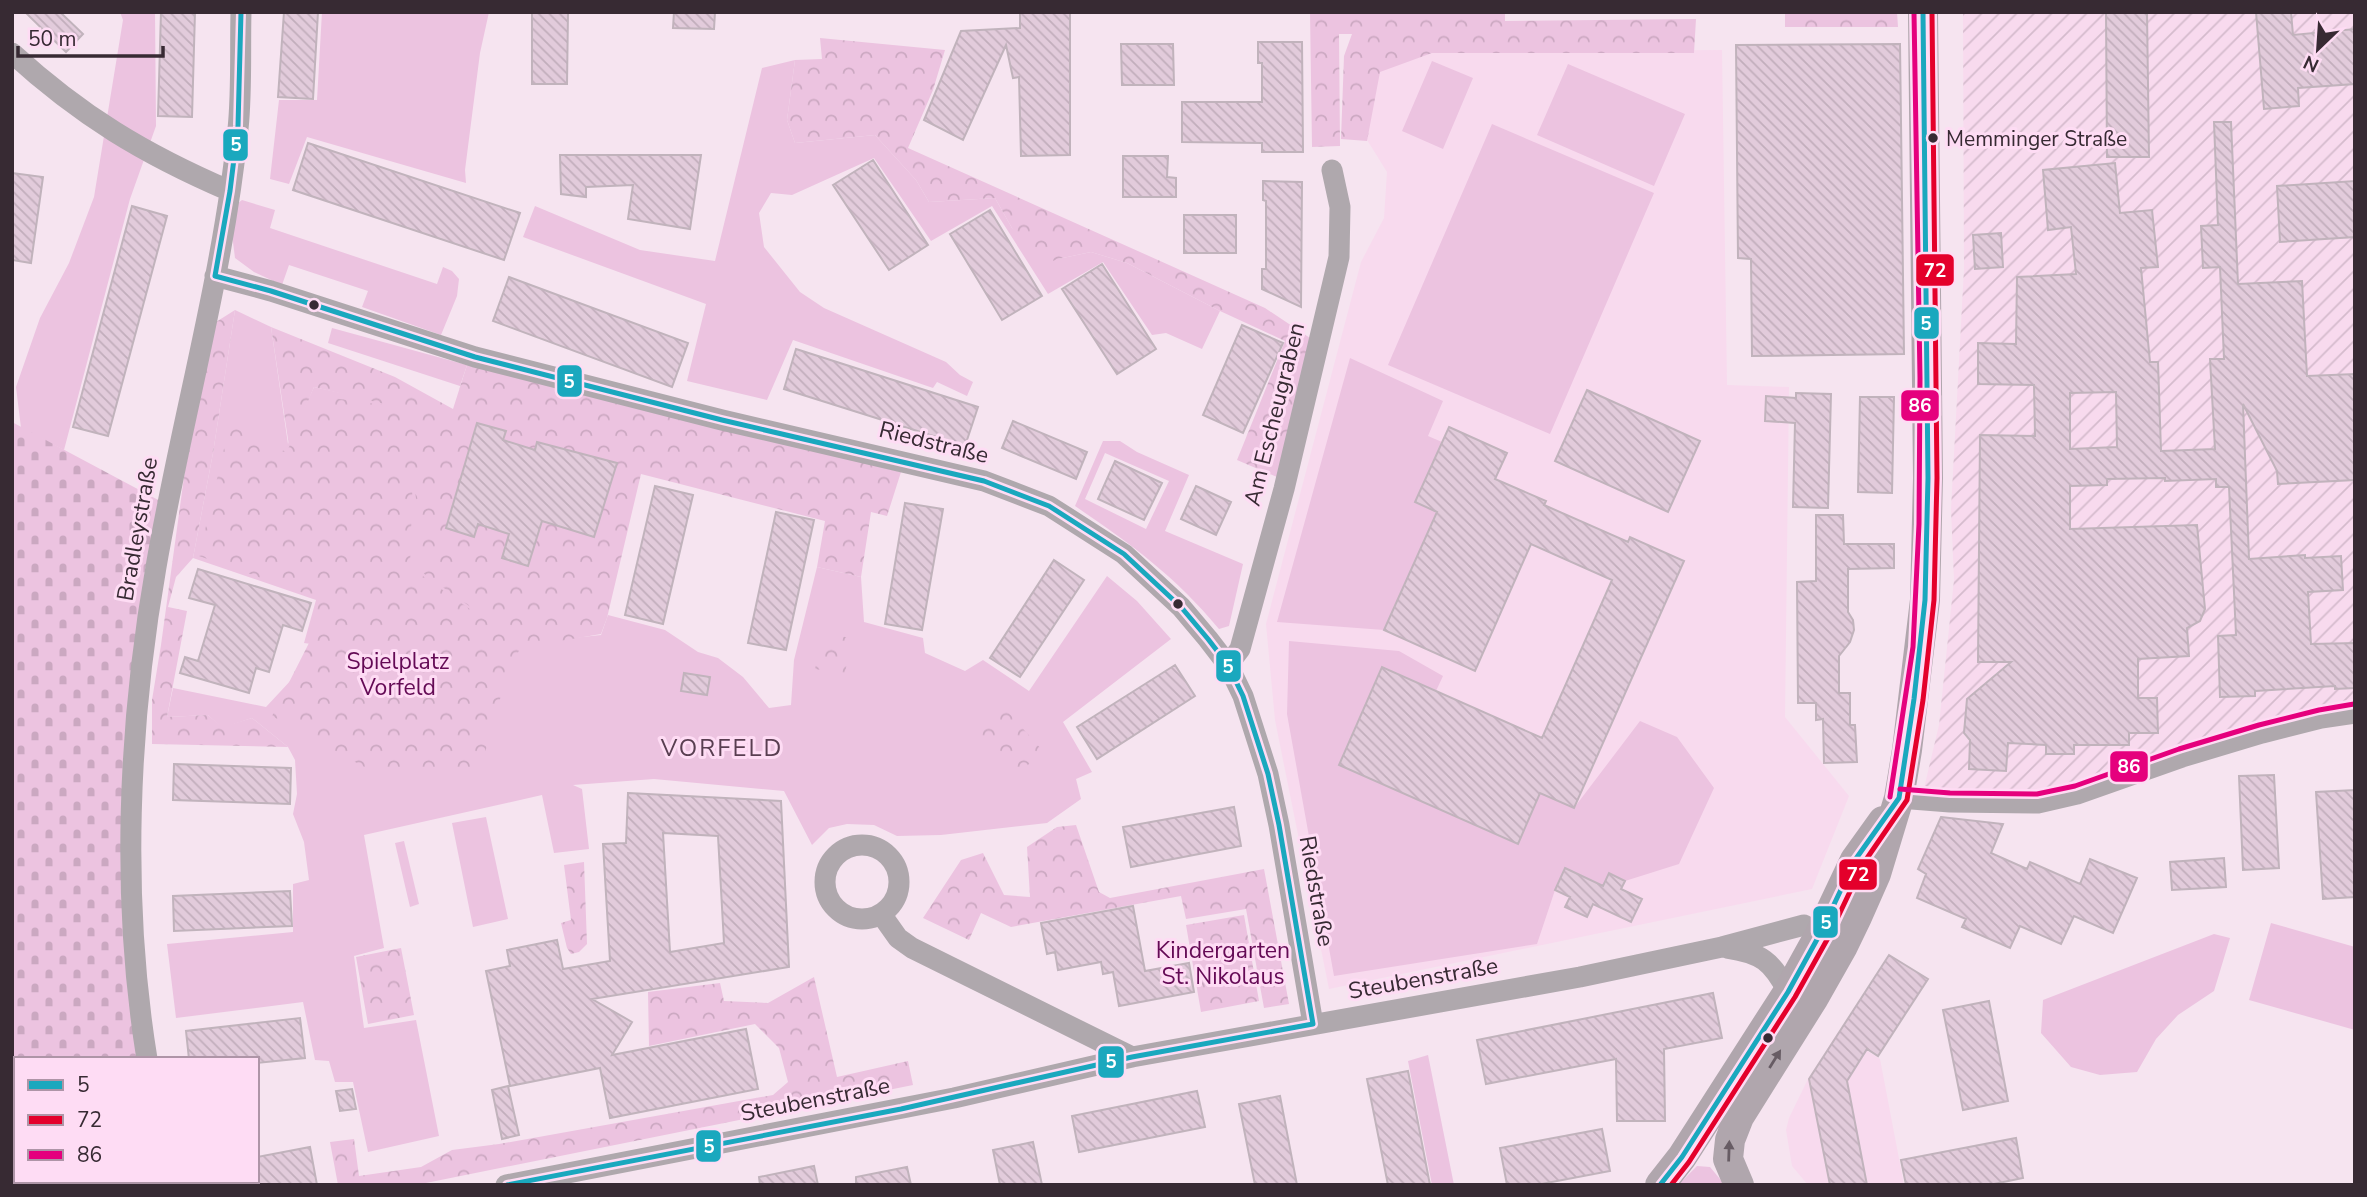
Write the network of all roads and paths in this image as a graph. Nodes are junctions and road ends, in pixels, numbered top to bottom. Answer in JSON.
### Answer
{"nodes":[{"id":1,"x":241,"y":12,"type":"edge"},
{"id":2,"x":1923,"y":12,"type":"edge"},
{"id":3,"x":12,"y":53,"type":"edge"},
{"id":4,"x":1332,"y":170,"type":"dead end"},
{"id":5,"x":230,"y":191,"type":"junction"},
{"id":6,"x":215,"y":276,"type":"junction"},
{"id":7,"x":1228,"y":665,"type":"junction"},
{"id":8,"x":2355,"y":713,"type":"edge"},
{"id":9,"x":1899,"y":798,"type":"junction"},
{"id":10,"x":881,"y":914,"type":"dead end"},
{"id":11,"x":1832,"y":940,"type":"junction"},
{"id":12,"x":1722,"y":947,"type":"junction"},
{"id":13,"x":1788,"y":992,"type":"junction"},
{"id":14,"x":1313,"y":1024,"type":"junction"},
{"id":15,"x":147,"y":1057,"type":"edge"},
{"id":16,"x":1132,"y":1057,"type":"junction"},
{"id":17,"x":506,"y":1185,"type":"edge"},
{"id":18,"x":1660,"y":1185,"type":"edge"},
{"id":19,"x":1739,"y":1185,"type":"edge"}],
"edges":[{"from":1,"to":5,"type":"street","name":"Bradleystraße"},
{"from":2,"to":9,"type":"main road"},
{"from":3,"to":5,"type":"street"},
{"from":4,"to":7,"type":"street","name":"Am Escheugraben"},
{"from":5,"to":6,"type":"street","name":"Bradleystraße"},
{"from":6,"to":7,"type":"street","name":"Riedstraße"},
{"from":6,"to":15,"type":"street","name":"Bradleystraße"},
{"from":7,"to":14,"type":"street","name":"Riedstraße"},
{"from":8,"to":9,"type":"street"},
{"from":9,"to":11,"type":"main road"},
{"from":10,"to":16,"type":"street"},
{"from":11,"to":12,"type":"street","name":"Steubenstraße"},
{"from":11,"to":13,"type":"main road"},
{"from":19,"to":11,"type":"main road","one_way":true},
{"from":12,"to":13,"type":"street","name":"Steubenstraße"},
{"from":12,"to":14,"type":"street","name":"Steubenstraße"},
{"from":13,"to":18,"type":"main road"},
{"from":14,"to":16,"type":"street","name":"Steubenstraße"},
{"from":16,"to":17,"type":"street","name":"Steubenstraße"}]}
